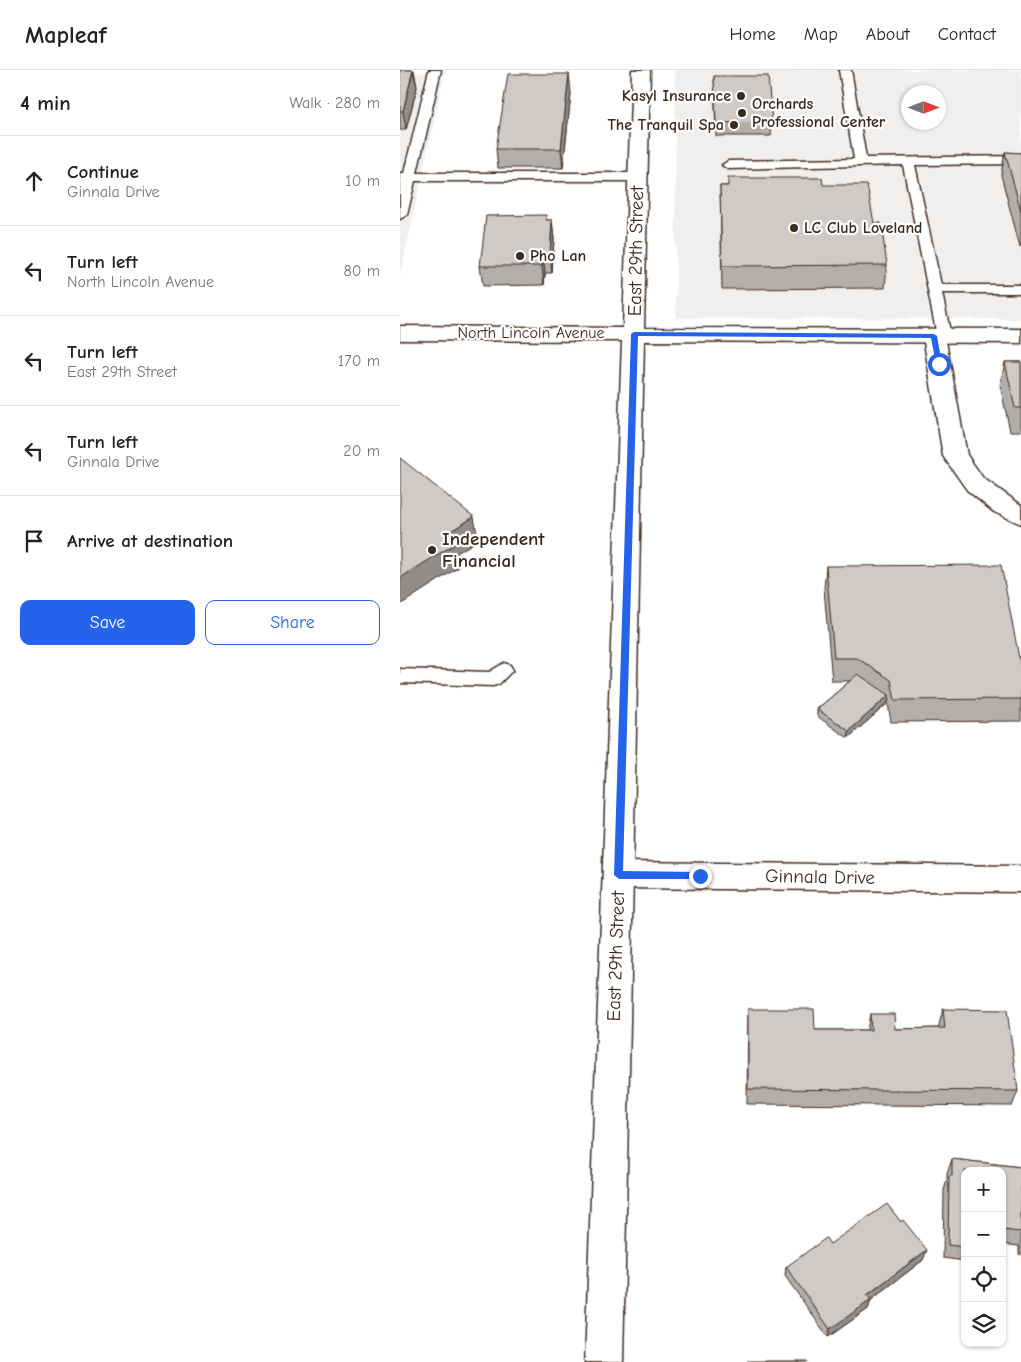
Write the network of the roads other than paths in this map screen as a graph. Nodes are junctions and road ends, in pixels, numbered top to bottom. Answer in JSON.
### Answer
{"nodes":[{"id":1,"x":434,"y":70,"type":"edge"},
{"id":2,"x":641,"y":70,"type":"edge"},
{"id":3,"x":845,"y":70,"type":"edge"},
{"id":4,"x":908,"y":160,"type":"junction"},
{"id":5,"x":1021,"y":160,"type":"edge"},
{"id":6,"x":861,"y":164,"type":"junction"},
{"id":7,"x":728,"y":165,"type":"dead end"},
{"id":8,"x":404,"y":177,"type":"edge"},
{"id":9,"x":638,"y":178,"type":"junction"},
{"id":10,"x":400,"y":215,"type":"edge"},
{"id":11,"x":1021,"y":288,"type":"edge"},
{"id":12,"x":934,"y":289,"type":"junction"},
{"id":13,"x":400,"y":333,"type":"edge"},
{"id":14,"x":634,"y":334,"type":"junction"},
{"id":15,"x":939,"y":336,"type":"junction"},
{"id":16,"x":1021,"y":336,"type":"edge"},
{"id":17,"x":1021,"y":516,"type":"edge"},
{"id":18,"x":504,"y":670,"type":"dead end"},
{"id":19,"x":400,"y":676,"type":"edge"},
{"id":20,"x":619,"y":875,"type":"junction"},
{"id":21,"x":1021,"y":879,"type":"edge"},
{"id":22,"x":604,"y":1362,"type":"edge"}],
"edges":[{"from":1,"to":8,"type":"lane"},
{"from":2,"to":9,"type":"main road","name":"East 29th Street"},
{"from":3,"to":6,"type":"lane"},
{"from":4,"to":5,"type":"lane"},
{"from":4,"to":6,"type":"lane"},
{"from":4,"to":12,"type":"lane"},
{"from":6,"to":7,"type":"lane"},
{"from":8,"to":9,"type":"lane"},
{"from":8,"to":10,"type":"lane"},
{"from":9,"to":14,"type":"main road","name":"East 29th Street"},
{"from":11,"to":12,"type":"lane"},
{"from":12,"to":15,"type":"lane"},
{"from":13,"to":14,"type":"main road","name":"North Lincoln Avenue"},
{"from":14,"to":15,"type":"main road","name":"North Lincoln Avenue"},
{"from":14,"to":20,"type":"main road","name":"East 29th Street"},
{"from":15,"to":16,"type":"main road","name":"North Lincoln Avenue"},
{"from":15,"to":17,"type":"main road"},
{"from":18,"to":19,"type":"lane"},
{"from":20,"to":21,"type":"main road","name":"Ginnala Drive"},
{"from":20,"to":22,"type":"main road","name":"East 29th Street"}]}
